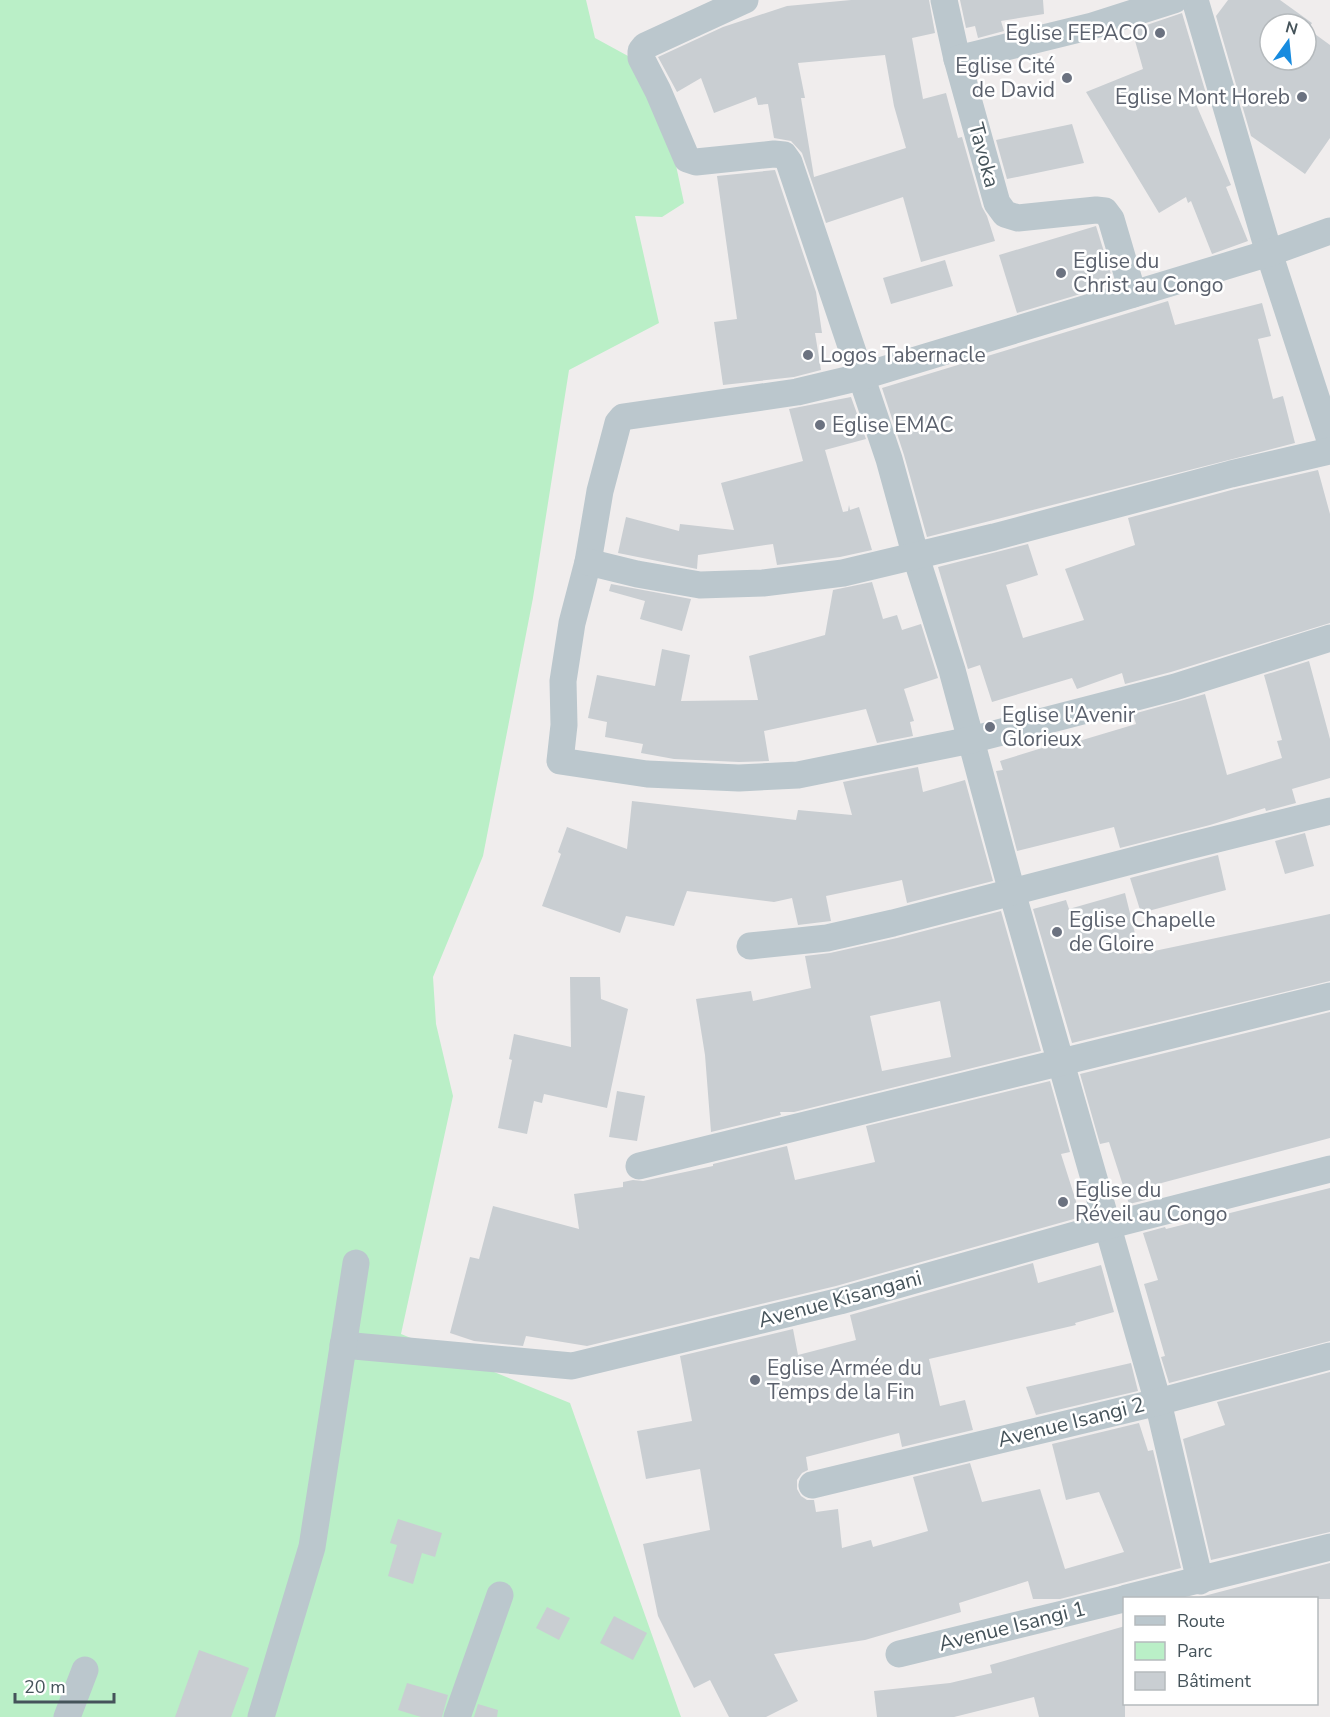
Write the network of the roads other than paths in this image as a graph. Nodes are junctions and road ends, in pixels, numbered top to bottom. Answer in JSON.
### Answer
{"nodes":[{"id":1,"x":745,"y":0,"type":"edge"},
{"id":2,"x":944,"y":0,"type":"edge"},
{"id":3,"x":1173,"y":0,"type":"edge"},
{"id":4,"x":1195,"y":0,"type":"edge"},
{"id":5,"x":957,"y":59,"type":"junction"},
{"id":6,"x":1330,"y":231,"type":"edge"},
{"id":7,"x":1269,"y":253,"type":"junction"},
{"id":8,"x":1134,"y":294,"type":"junction"},
{"id":9,"x":860,"y":377,"type":"junction"},
{"id":10,"x":1330,"y":440,"type":"edge"},
{"id":11,"x":1330,"y":451,"type":"edge"},
{"id":12,"x":916,"y":556,"type":"junction"},
{"id":13,"x":588,"y":562,"type":"junction"},
{"id":14,"x":1330,"y":638,"type":"edge"},
{"id":15,"x":971,"y":740,"type":"junction"},
{"id":16,"x":1330,"y":811,"type":"edge"},
{"id":17,"x":1012,"y":892,"type":"junction"},
{"id":18,"x":750,"y":946,"type":"dead end"},
{"id":19,"x":1330,"y":996,"type":"edge"},
{"id":20,"x":1062,"y":1062,"type":"junction"},
{"id":21,"x":639,"y":1166,"type":"dead end"},
{"id":22,"x":1330,"y":1169,"type":"edge"},
{"id":23,"x":1107,"y":1226,"type":"junction"},
{"id":24,"x":356,"y":1263,"type":"dead end"},
{"id":25,"x":343,"y":1345,"type":"junction"},
{"id":26,"x":1330,"y":1356,"type":"edge"},
{"id":27,"x":1158,"y":1402,"type":"junction"},
{"id":28,"x":812,"y":1485,"type":"dead end"},
{"id":29,"x":1330,"y":1547,"type":"edge"},
{"id":30,"x":1200,"y":1581,"type":"junction"},
{"id":31,"x":500,"y":1595,"type":"dead end"},
{"id":32,"x":1133,"y":1597,"type":"edge"},
{"id":33,"x":1123,"y":1599,"type":"edge"},
{"id":34,"x":899,"y":1654,"type":"dead end"},
{"id":35,"x":85,"y":1670,"type":"dead end"},
{"id":36,"x":67,"y":1717,"type":"edge"},
{"id":37,"x":261,"y":1717,"type":"edge"},
{"id":38,"x":456,"y":1717,"type":"edge"}],
"edges":[{"from":1,"to":9,"type":"street"},
{"from":2,"to":5,"type":"street","name":"Tavoka"},
{"from":3,"to":5,"type":"street"},
{"from":4,"to":7,"type":"street"},
{"from":5,"to":8,"type":"street","name":"Tavoka"},
{"from":6,"to":7,"type":"street"},
{"from":7,"to":8,"type":"street"},
{"from":7,"to":10,"type":"street"},
{"from":8,"to":9,"type":"street"},
{"from":9,"to":12,"type":"street"},
{"from":9,"to":13,"type":"street"},
{"from":11,"to":12,"type":"street"},
{"from":12,"to":13,"type":"street"},
{"from":12,"to":15,"type":"street"},
{"from":13,"to":15,"type":"street"},
{"from":14,"to":15,"type":"street"},
{"from":15,"to":17,"type":"street"},
{"from":16,"to":17,"type":"street"},
{"from":17,"to":18,"type":"street"},
{"from":17,"to":20,"type":"street"},
{"from":19,"to":20,"type":"street"},
{"from":20,"to":21,"type":"street"},
{"from":20,"to":23,"type":"street"},
{"from":22,"to":23,"type":"street","name":"Avenue Kisangani"},
{"from":23,"to":25,"type":"street","name":"Avenue Kisangani"},
{"from":23,"to":27,"type":"street"},
{"from":24,"to":25,"type":"street"},
{"from":25,"to":37,"type":"street"},
{"from":26,"to":27,"type":"street","name":"Avenue Isangi 2"},
{"from":27,"to":28,"type":"street","name":"Avenue Isangi 2"},
{"from":27,"to":30,"type":"street"},
{"from":29,"to":30,"type":"street","name":"Avenue Isangi 1"},
{"from":30,"to":32,"type":"street","name":"Avenue Isangi 1"},
{"from":31,"to":38,"type":"street"},
{"from":33,"to":34,"type":"street","name":"Avenue Isangi 1"},
{"from":35,"to":36,"type":"street"}]}
